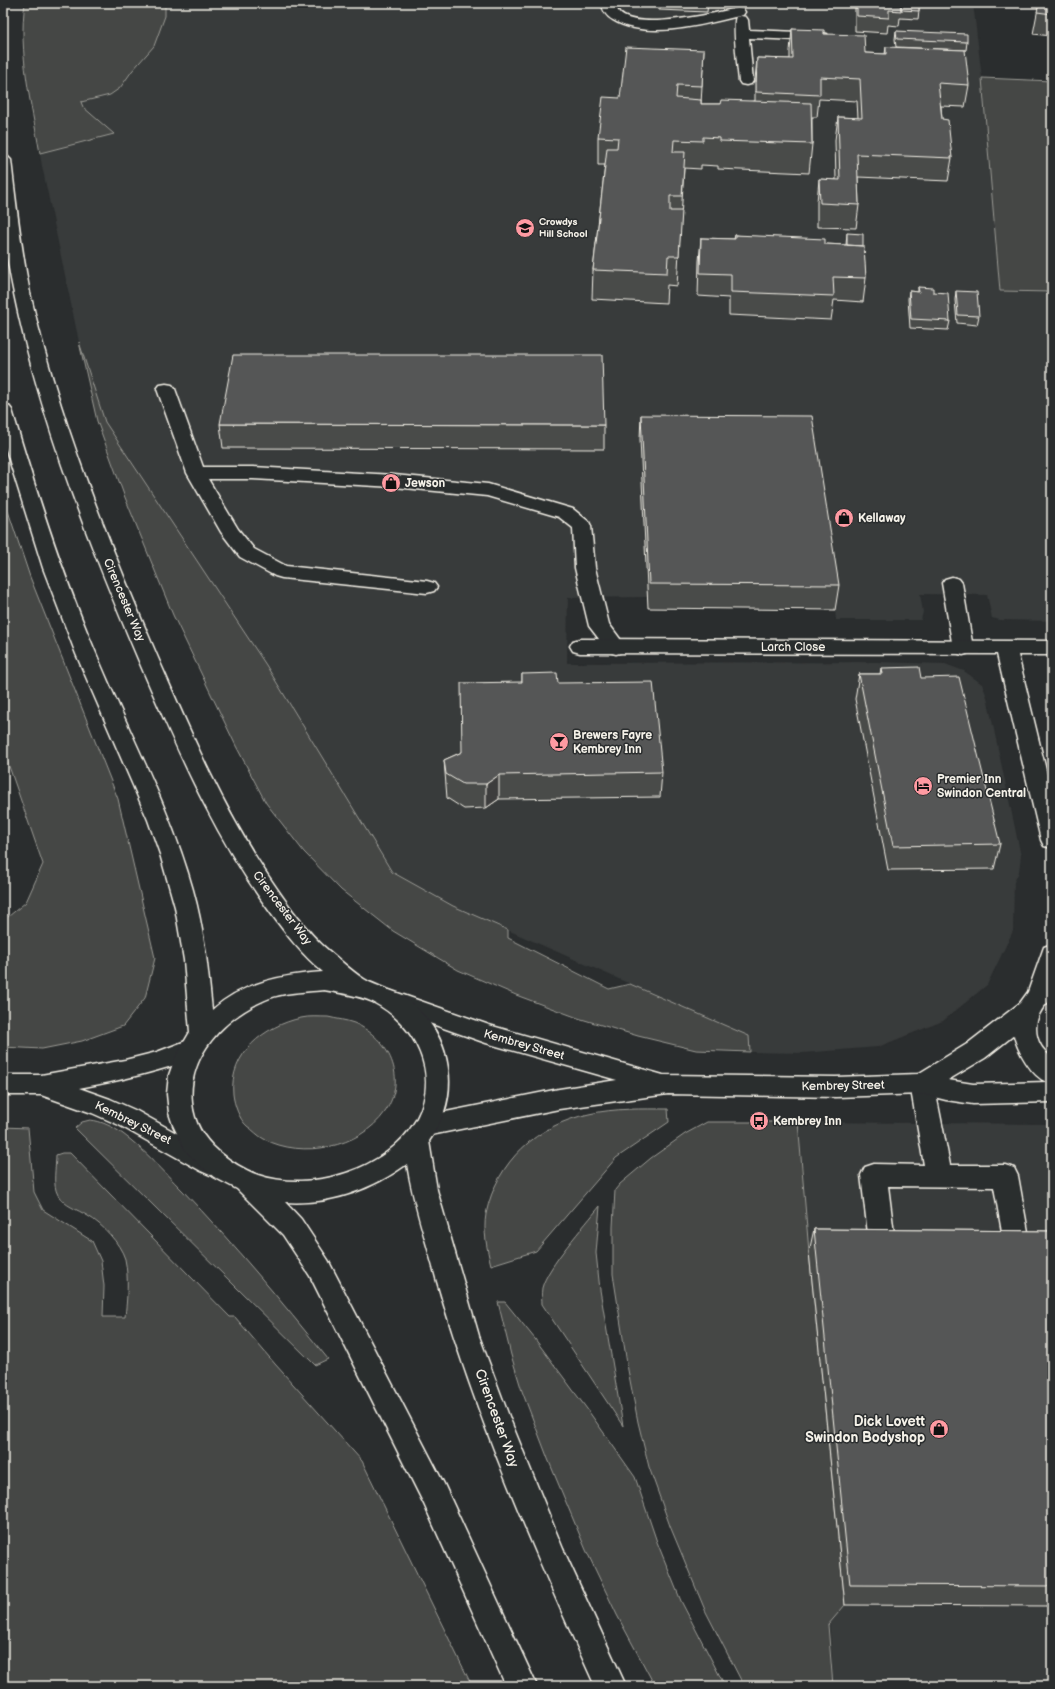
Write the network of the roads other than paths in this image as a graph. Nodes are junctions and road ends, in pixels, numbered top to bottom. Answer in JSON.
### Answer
{"nodes":[{"id":1,"x":609,"y":3,"type":"edge"},
{"id":2,"x":738,"y":7,"type":"edge"},
{"id":3,"x":742,"y":34,"type":"junction"},
{"id":4,"x":837,"y":38,"type":"edge"},
{"id":5,"x":746,"y":81,"type":"dead end"},
{"id":6,"x":3,"y":160,"type":"edge"},
{"id":7,"x":166,"y":389,"type":"dead end"},
{"id":8,"x":3,"y":410,"type":"edge"},
{"id":9,"x":196,"y":473,"type":"junction"},
{"id":10,"x":952,"y":583,"type":"dead end"},
{"id":11,"x":427,"y":587,"type":"dead end"},
{"id":12,"x":580,"y":646,"type":"dead end"},
{"id":13,"x":616,"y":647,"type":"junction"},
{"id":14,"x":963,"y":648,"type":"junction"},
{"id":15,"x":1006,"y":648,"type":"junction"},
{"id":16,"x":1052,"y":648,"type":"edge"},
{"id":17,"x":1052,"y":840,"type":"edge"},
{"id":18,"x":1052,"y":953,"type":"edge"},
{"id":19,"x":358,"y":987,"type":"junction"},
{"id":20,"x":383,"y":996,"type":"junction"},
{"id":21,"x":1039,"y":997,"type":"edge"},
{"id":22,"x":196,"y":1041,"type":"junction"},
{"id":23,"x":1052,"y":1074,"type":"edge"},
{"id":24,"x":668,"y":1084,"type":"junction"},
{"id":25,"x":922,"y":1084,"type":"junction"},
{"id":26,"x":3,"y":1085,"type":"edge"},
{"id":27,"x":41,"y":1086,"type":"junction"},
{"id":28,"x":1052,"y":1092,"type":"edge"},
{"id":29,"x":421,"y":1132,"type":"junction"},
{"id":30,"x":232,"y":1176,"type":"junction"},
{"id":31,"x":939,"y":1176,"type":"junction"},
{"id":32,"x":882,"y":1242,"type":"edge"},
{"id":33,"x":1017,"y":1243,"type":"edge"},
{"id":34,"x":522,"y":1686,"type":"edge"},
{"id":35,"x":611,"y":1686,"type":"edge"}],
"edges":[{"from":1,"to":2,"type":"main road"},
{"from":2,"to":3,"type":"main road"},
{"from":3,"to":4,"type":"main road"},
{"from":3,"to":5,"type":"main road"},
{"from":6,"to":19,"type":"main road","name":"Cirencester Way"},
{"from":7,"to":9,"type":"main road"},
{"from":8,"to":22,"type":"main road"},
{"from":9,"to":11,"type":"main road"},
{"from":9,"to":13,"type":"main road"},
{"from":10,"to":14,"type":"main road"},
{"from":12,"to":13,"type":"main road","name":"Larch Close"},
{"from":13,"to":14,"type":"main road","name":"Larch Close"},
{"from":14,"to":15,"type":"main road","name":"Larch Close"},
{"from":15,"to":16,"type":"main road","name":"Larch Close"},
{"from":15,"to":17,"type":"main road"},
{"from":18,"to":21,"type":"main road"},
{"from":19,"to":20,"type":"main road"},
{"from":19,"to":22,"type":"main road"},
{"from":20,"to":24,"type":"main road","name":"Kembrey Street"},
{"from":20,"to":29,"type":"main road"},
{"from":21,"to":23,"type":"main road"},
{"from":21,"to":25,"type":"main road","name":"Kembrey Street"},
{"from":22,"to":27,"type":"main road","name":"Kembrey Street"},
{"from":22,"to":30,"type":"main road"},
{"from":24,"to":25,"type":"main road","name":"Kembrey Street"},
{"from":24,"to":29,"type":"main road","name":"Kembrey Street"},
{"from":25,"to":28,"type":"main road","name":"Kembrey Street"},
{"from":25,"to":31,"type":"main road"},
{"from":26,"to":27,"type":"main road","name":"Kembrey Street"},
{"from":27,"to":30,"type":"main road","name":"Kembrey Street"},
{"from":29,"to":30,"type":"main road"},
{"from":29,"to":35,"type":"main road","name":"Cirencester Way"},
{"from":30,"to":34,"type":"main road"},
{"from":31,"to":32,"type":"main road"},
{"from":31,"to":33,"type":"main road"}]}
